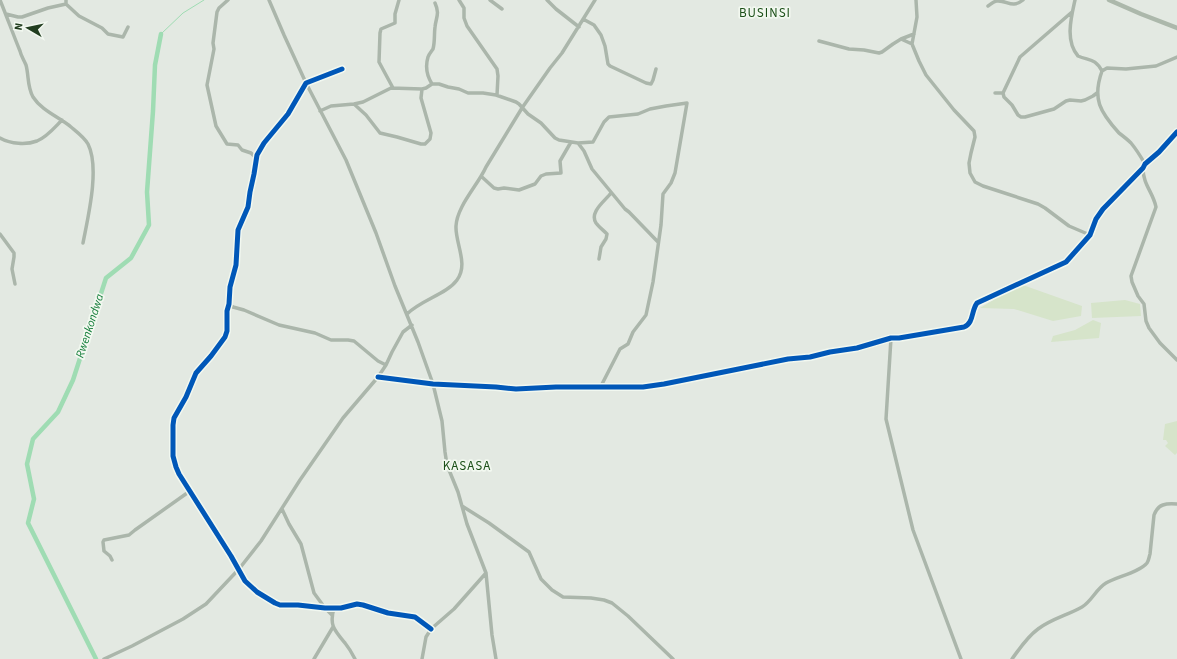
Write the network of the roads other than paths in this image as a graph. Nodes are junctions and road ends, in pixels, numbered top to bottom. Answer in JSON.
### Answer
{"nodes":[{"id":1,"x":0,"y":0,"type":"edge"},
{"id":2,"x":228,"y":0,"type":"edge"},
{"id":3,"x":269,"y":0,"type":"edge"},
{"id":4,"x":399,"y":0,"type":"edge"},
{"id":5,"x":459,"y":0,"type":"edge"},
{"id":6,"x":490,"y":0,"type":"edge"},
{"id":7,"x":546,"y":0,"type":"edge"},
{"id":8,"x":594,"y":0,"type":"edge"},
{"id":9,"x":916,"y":0,"type":"edge"},
{"id":10,"x":1022,"y":0,"type":"edge"},
{"id":11,"x":1075,"y":0,"type":"edge"},
{"id":12,"x":1109,"y":0,"type":"edge"},
{"id":13,"x":66,"y":2,"type":"edge"},
{"id":14,"x":435,"y":3,"type":"dead end"},
{"id":15,"x":988,"y":6,"type":"dead end"},
{"id":16,"x":502,"y":9,"type":"dead end"},
{"id":17,"x":1072,"y":12,"type":"junction"},
{"id":18,"x":6,"y":14,"type":"junction"},
{"id":19,"x":583,"y":19,"type":"junction"},
{"id":20,"x":128,"y":27,"type":"dead end"},
{"id":21,"x":579,"y":27,"type":"junction"},
{"id":22,"x":1177,"y":28,"type":"edge"},
{"id":23,"x":914,"y":34,"type":"junction"},
{"id":24,"x":901,"y":38,"type":"junction"},
{"id":25,"x":819,"y":41,"type":"dead end"},
{"id":26,"x":912,"y":44,"type":"junction"},
{"id":27,"x":1177,"y":57,"type":"edge"},
{"id":28,"x":342,"y":69,"type":"dead end"},
{"id":29,"x":656,"y":69,"type":"dead end"},
{"id":30,"x":1102,"y":71,"type":"junction"},
{"id":31,"x":306,"y":83,"type":"junction"},
{"id":32,"x":432,"y":84,"type":"junction"},
{"id":33,"x":393,"y":88,"type":"junction"},
{"id":34,"x":422,"y":89,"type":"junction"},
{"id":35,"x":996,"y":93,"type":"dead end"},
{"id":36,"x":1003,"y":93,"type":"junction"},
{"id":37,"x":1097,"y":93,"type":"junction"},
{"id":38,"x":497,"y":95,"type":"junction"},
{"id":39,"x":1093,"y":96,"type":"junction"},
{"id":40,"x":1097,"y":99,"type":"junction"},
{"id":41,"x":354,"y":104,"type":"junction"},
{"id":42,"x":522,"y":108,"type":"junction"},
{"id":43,"x":320,"y":111,"type":"junction"},
{"id":44,"x":62,"y":120,"type":"junction"},
{"id":45,"x":1177,"y":132,"type":"edge"},
{"id":46,"x":0,"y":138,"type":"edge"},
{"id":47,"x":571,"y":142,"type":"junction"},
{"id":48,"x":578,"y":143,"type":"junction"},
{"id":49,"x":259,"y":150,"type":"junction"},
{"id":50,"x":250,"y":153,"type":"junction"},
{"id":51,"x":256,"y":158,"type":"junction"},
{"id":52,"x":1145,"y":164,"type":"junction"},
{"id":53,"x":1143,"y":168,"type":"junction"},
{"id":54,"x":482,"y":177,"type":"junction"},
{"id":55,"x":611,"y":193,"type":"junction"},
{"id":56,"x":0,"y":234,"type":"edge"},
{"id":57,"x":1090,"y":235,"type":"junction"},
{"id":58,"x":658,"y":242,"type":"junction"},
{"id":59,"x":83,"y":243,"type":"dead end"},
{"id":60,"x":599,"y":258,"type":"dead end"},
{"id":61,"x":15,"y":284,"type":"dead end"},
{"id":62,"x":229,"y":304,"type":"junction"},
{"id":63,"x":407,"y":314,"type":"junction"},
{"id":64,"x":412,"y":325,"type":"junction"},
{"id":65,"x":890,"y":338,"type":"junction"},
{"id":66,"x":1177,"y":360,"type":"edge"},
{"id":67,"x":386,"y":365,"type":"junction"},
{"id":68,"x":378,"y":377,"type":"junction"},
{"id":69,"x":433,"y":384,"type":"junction"},
{"id":70,"x":601,"y":386,"type":"junction"},
{"id":71,"x":190,"y":491,"type":"junction"},
{"id":72,"x":1177,"y":504,"type":"edge"},
{"id":73,"x":462,"y":506,"type":"junction"},
{"id":74,"x":282,"y":509,"type":"junction"},
{"id":75,"x":112,"y":560,"type":"dead end"},
{"id":76,"x":239,"y":569,"type":"junction"},
{"id":77,"x":486,"y":573,"type":"junction"},
{"id":78,"x":325,"y":608,"type":"junction"},
{"id":79,"x":334,"y":608,"type":"junction"},
{"id":80,"x":332,"y":615,"type":"junction"},
{"id":81,"x":333,"y":627,"type":"junction"},
{"id":82,"x":431,"y":629,"type":"junction"},
{"id":83,"x":104,"y":659,"type":"edge"},
{"id":84,"x":314,"y":659,"type":"edge"},
{"id":85,"x":355,"y":659,"type":"edge"},
{"id":86,"x":422,"y":659,"type":"edge"},
{"id":87,"x":496,"y":659,"type":"edge"},
{"id":88,"x":673,"y":659,"type":"edge"},
{"id":89,"x":962,"y":659,"type":"edge"},
{"id":90,"x":1012,"y":659,"type":"edge"}],
"edges":[{"from":1,"to":18,"type":"street"},
{"from":2,"to":50,"type":"street"},
{"from":3,"to":31,"type":"street"},
{"from":4,"to":33,"type":"street"},
{"from":5,"to":38,"type":"street"},
{"from":6,"to":16,"type":"street"},
{"from":7,"to":21,"type":"street"},
{"from":8,"to":19,"type":"street"},
{"from":9,"to":23,"type":"street"},
{"from":10,"to":15,"type":"street"},
{"from":11,"to":17,"type":"street"},
{"from":12,"to":22,"type":"main road"},
{"from":13,"to":18,"type":"street"},
{"from":13,"to":20,"type":"street"},
{"from":14,"to":32,"type":"street"},
{"from":17,"to":30,"type":"street"},
{"from":17,"to":36,"type":"street"},
{"from":18,"to":44,"type":"street"},
{"from":19,"to":21,"type":"street"},
{"from":19,"to":29,"type":"street"},
{"from":21,"to":42,"type":"street"},
{"from":23,"to":24,"type":"street"},
{"from":23,"to":26,"type":"street"},
{"from":24,"to":25,"type":"street"},
{"from":24,"to":26,"type":"street"},
{"from":26,"to":57,"type":"street"},
{"from":27,"to":30,"type":"street"},
{"from":28,"to":31,"type":"street"},
{"from":30,"to":37,"type":"street"},
{"from":31,"to":43,"type":"street"},
{"from":31,"to":49,"type":"street"},
{"from":32,"to":34,"type":"street"},
{"from":32,"to":38,"type":"street"},
{"from":33,"to":34,"type":"street"},
{"from":33,"to":41,"type":"street"},
{"from":34,"to":41,"type":"street"},
{"from":35,"to":36,"type":"street"},
{"from":36,"to":39,"type":"street"},
{"from":37,"to":39,"type":"street"},
{"from":37,"to":40,"type":"street"},
{"from":38,"to":42,"type":"street"},
{"from":39,"to":40,"type":"street"},
{"from":40,"to":52,"type":"street"},
{"from":41,"to":43,"type":"street"},
{"from":42,"to":47,"type":"street"},
{"from":42,"to":54,"type":"street"},
{"from":43,"to":63,"type":"street"},
{"from":44,"to":46,"type":"street"},
{"from":44,"to":59,"type":"street"},
{"from":45,"to":52,"type":"street"},
{"from":47,"to":48,"type":"street"},
{"from":47,"to":54,"type":"street"},
{"from":48,"to":55,"type":"street"},
{"from":48,"to":58,"type":"street"},
{"from":49,"to":50,"type":"street"},
{"from":49,"to":51,"type":"street"},
{"from":50,"to":51,"type":"street"},
{"from":51,"to":62,"type":"street"},
{"from":52,"to":53,"type":"street"},
{"from":53,"to":57,"type":"street"},
{"from":53,"to":66,"type":"street"},
{"from":54,"to":63,"type":"street"},
{"from":55,"to":58,"type":"street"},
{"from":55,"to":60,"type":"street"},
{"from":56,"to":61,"type":"street"},
{"from":57,"to":65,"type":"street"},
{"from":58,"to":70,"type":"street"},
{"from":62,"to":67,"type":"street"},
{"from":62,"to":71,"type":"street"},
{"from":63,"to":64,"type":"street"},
{"from":64,"to":67,"type":"street"},
{"from":64,"to":69,"type":"street"},
{"from":65,"to":70,"type":"street"},
{"from":65,"to":89,"type":"street"},
{"from":67,"to":68,"type":"street"},
{"from":68,"to":69,"type":"street"},
{"from":68,"to":74,"type":"street"},
{"from":69,"to":70,"type":"street"},
{"from":69,"to":73,"type":"street"},
{"from":71,"to":75,"type":"street"},
{"from":71,"to":76,"type":"street"},
{"from":72,"to":90,"type":"street"},
{"from":73,"to":77,"type":"street"},
{"from":73,"to":88,"type":"street"},
{"from":74,"to":76,"type":"street"},
{"from":74,"to":78,"type":"street"},
{"from":76,"to":78,"type":"street"},
{"from":76,"to":83,"type":"street"},
{"from":77,"to":82,"type":"street"},
{"from":77,"to":87,"type":"street"},
{"from":78,"to":79,"type":"street"},
{"from":78,"to":80,"type":"street"},
{"from":79,"to":80,"type":"street"},
{"from":79,"to":82,"type":"street"},
{"from":80,"to":81,"type":"street"},
{"from":81,"to":84,"type":"street"},
{"from":81,"to":85,"type":"street"},
{"from":82,"to":86,"type":"street"}]}
